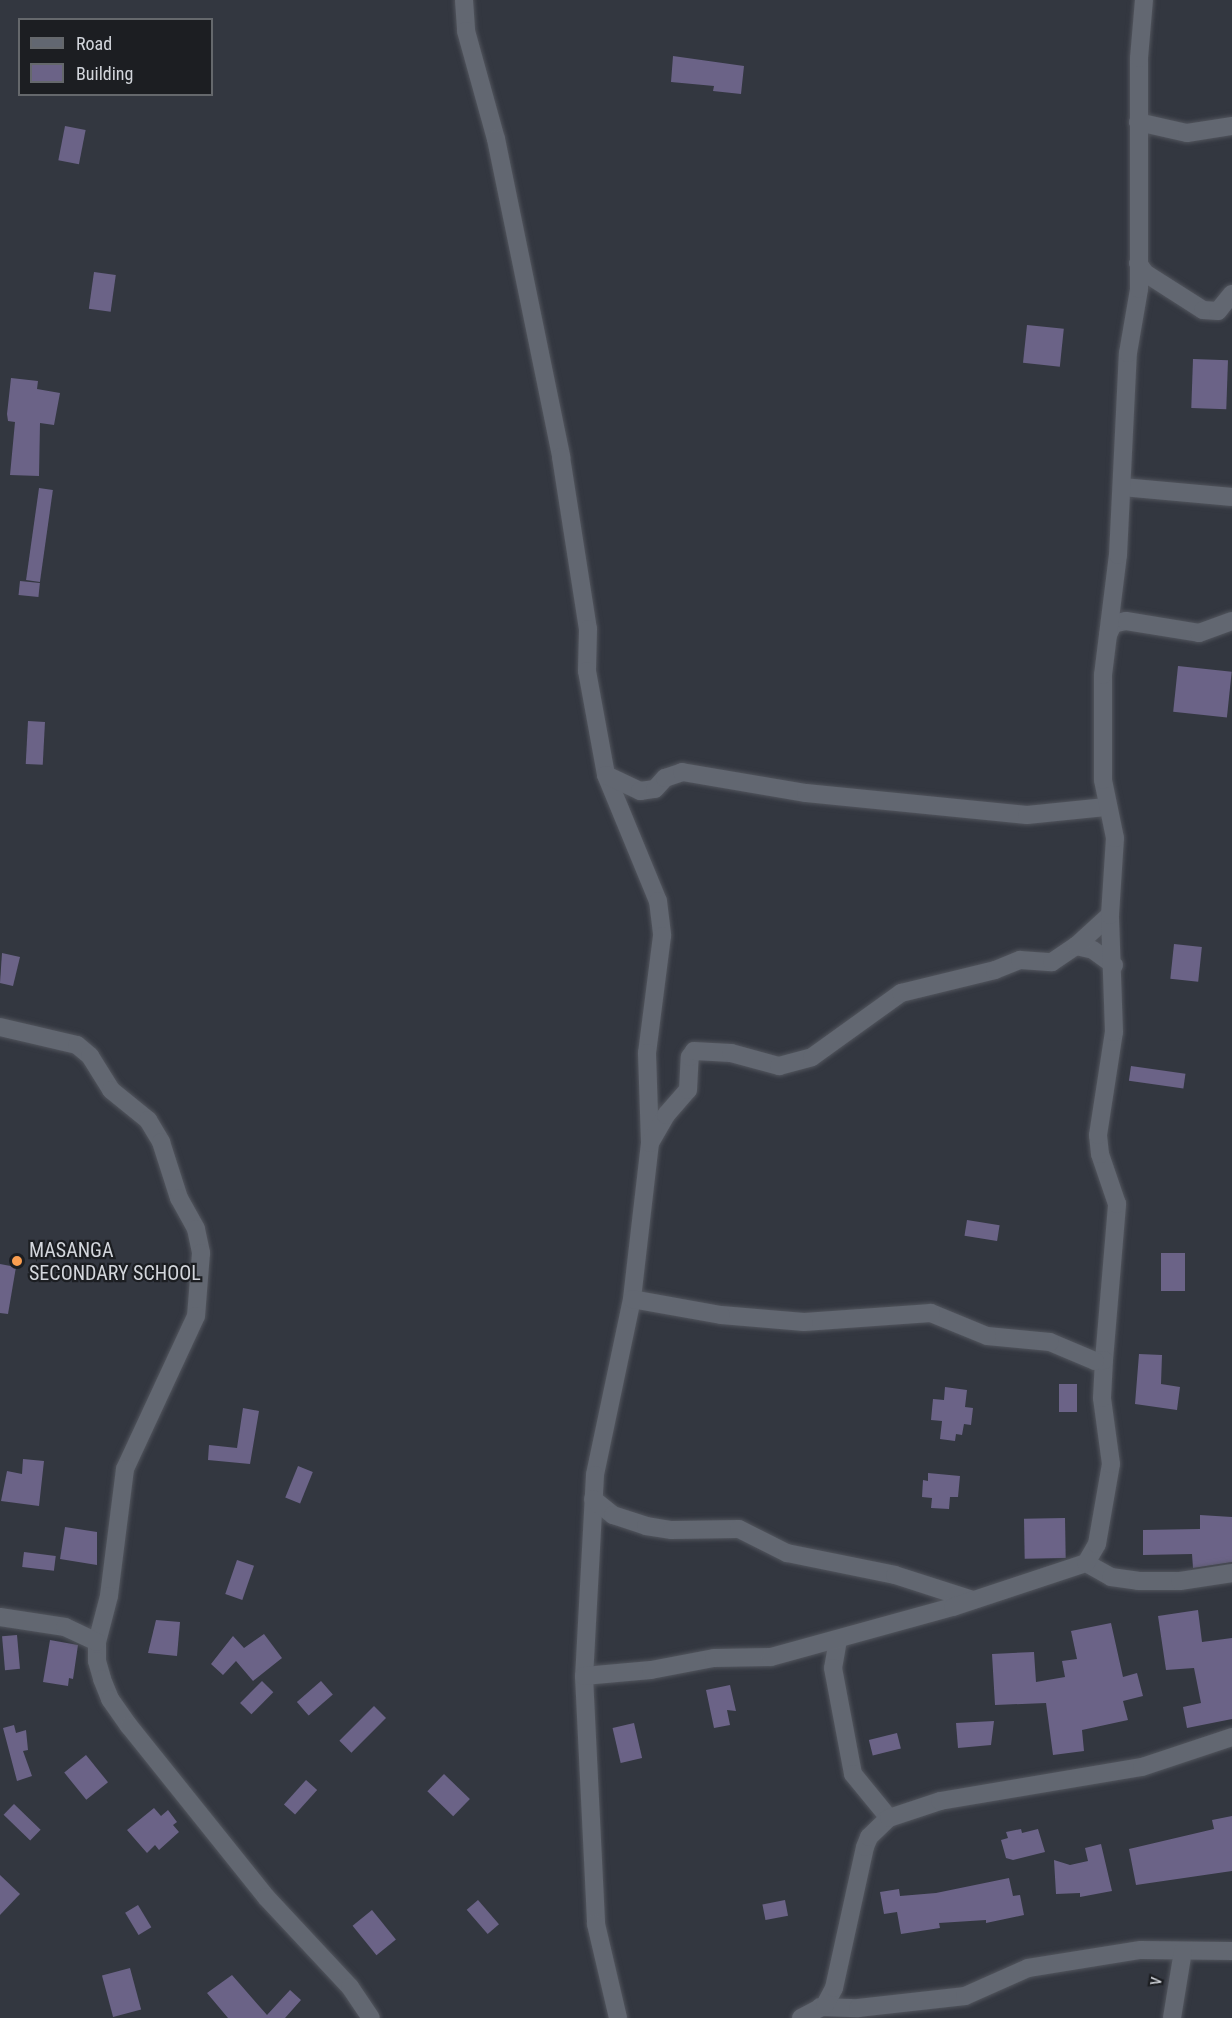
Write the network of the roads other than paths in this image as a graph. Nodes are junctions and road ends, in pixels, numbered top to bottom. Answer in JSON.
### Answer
{"nodes":[{"id":1,"x":464,"y":0,"type":"edge"},
{"id":2,"x":1144,"y":0,"type":"edge"},
{"id":3,"x":1138,"y":122,"type":"junction"},
{"id":4,"x":1232,"y":126,"type":"edge"},
{"id":5,"x":1138,"y":263,"type":"junction"},
{"id":6,"x":1232,"y":294,"type":"edge"},
{"id":7,"x":1124,"y":487,"type":"junction"},
{"id":8,"x":1232,"y":497,"type":"edge"},
{"id":9,"x":1232,"y":621,"type":"edge"},
{"id":10,"x":1108,"y":635,"type":"junction"},
{"id":11,"x":606,"y":775,"type":"junction"},
{"id":12,"x":1106,"y":807,"type":"junction"},
{"id":13,"x":1110,"y":915,"type":"junction"},
{"id":14,"x":1076,"y":946,"type":"junction"},
{"id":15,"x":1114,"y":965,"type":"junction"},
{"id":16,"x":0,"y":1026,"type":"edge"},
{"id":17,"x":650,"y":1143,"type":"junction"},
{"id":18,"x":632,"y":1299,"type":"junction"},
{"id":19,"x":1104,"y":1360,"type":"junction"},
{"id":20,"x":593,"y":1500,"type":"junction"},
{"id":21,"x":1086,"y":1563,"type":"junction"},
{"id":22,"x":1232,"y":1573,"type":"edge"},
{"id":23,"x":974,"y":1600,"type":"junction"},
{"id":24,"x":104,"y":1613,"type":"junction"},
{"id":25,"x":0,"y":1617,"type":"edge"},
{"id":26,"x":65,"y":1627,"type":"junction"},
{"id":27,"x":838,"y":1640,"type":"junction"},
{"id":28,"x":97,"y":1642,"type":"junction"},
{"id":29,"x":584,"y":1677,"type":"junction"},
{"id":30,"x":1232,"y":1737,"type":"edge"},
{"id":31,"x":888,"y":1818,"type":"junction"},
{"id":32,"x":1183,"y":1951,"type":"junction"},
{"id":33,"x":1232,"y":1951,"type":"edge"},
{"id":34,"x":820,"y":2007,"type":"junction"},
{"id":35,"x":371,"y":2018,"type":"edge"},
{"id":36,"x":618,"y":2018,"type":"edge"},
{"id":37,"x":801,"y":2018,"type":"edge"},
{"id":38,"x":1172,"y":2018,"type":"edge"}],
"edges":[{"from":1,"to":11,"type":"street"},
{"from":2,"to":3,"type":"street"},
{"from":3,"to":4,"type":"street"},
{"from":3,"to":5,"type":"street"},
{"from":5,"to":6,"type":"street"},
{"from":5,"to":7,"type":"street"},
{"from":7,"to":8,"type":"street"},
{"from":7,"to":10,"type":"street"},
{"from":9,"to":10,"type":"street"},
{"from":10,"to":12,"type":"street"},
{"from":11,"to":12,"type":"street"},
{"from":11,"to":17,"type":"street"},
{"from":12,"to":13,"type":"street"},
{"from":13,"to":14,"type":"street"},
{"from":13,"to":15,"type":"street"},
{"from":14,"to":15,"type":"street"},
{"from":14,"to":17,"type":"street"},
{"from":15,"to":19,"type":"street"},
{"from":16,"to":24,"type":"street"},
{"from":17,"to":18,"type":"street"},
{"from":18,"to":19,"type":"street"},
{"from":18,"to":20,"type":"street"},
{"from":19,"to":21,"type":"street"},
{"from":20,"to":23,"type":"street"},
{"from":20,"to":29,"type":"street"},
{"from":21,"to":22,"type":"street"},
{"from":21,"to":23,"type":"street"},
{"from":23,"to":27,"type":"street"},
{"from":24,"to":26,"type":"street"},
{"from":24,"to":28,"type":"street"},
{"from":25,"to":26,"type":"street"},
{"from":26,"to":28,"type":"street"},
{"from":27,"to":29,"type":"street"},
{"from":27,"to":31,"type":"street"},
{"from":28,"to":35,"type":"street"},
{"from":29,"to":36,"type":"street"},
{"from":30,"to":31,"type":"street"},
{"from":31,"to":34,"type":"street"},
{"from":32,"to":33,"type":"street"},
{"from":32,"to":34,"type":"street"},
{"from":32,"to":38,"type":"street","name":"v"},
{"from":34,"to":37,"type":"street"}]}
